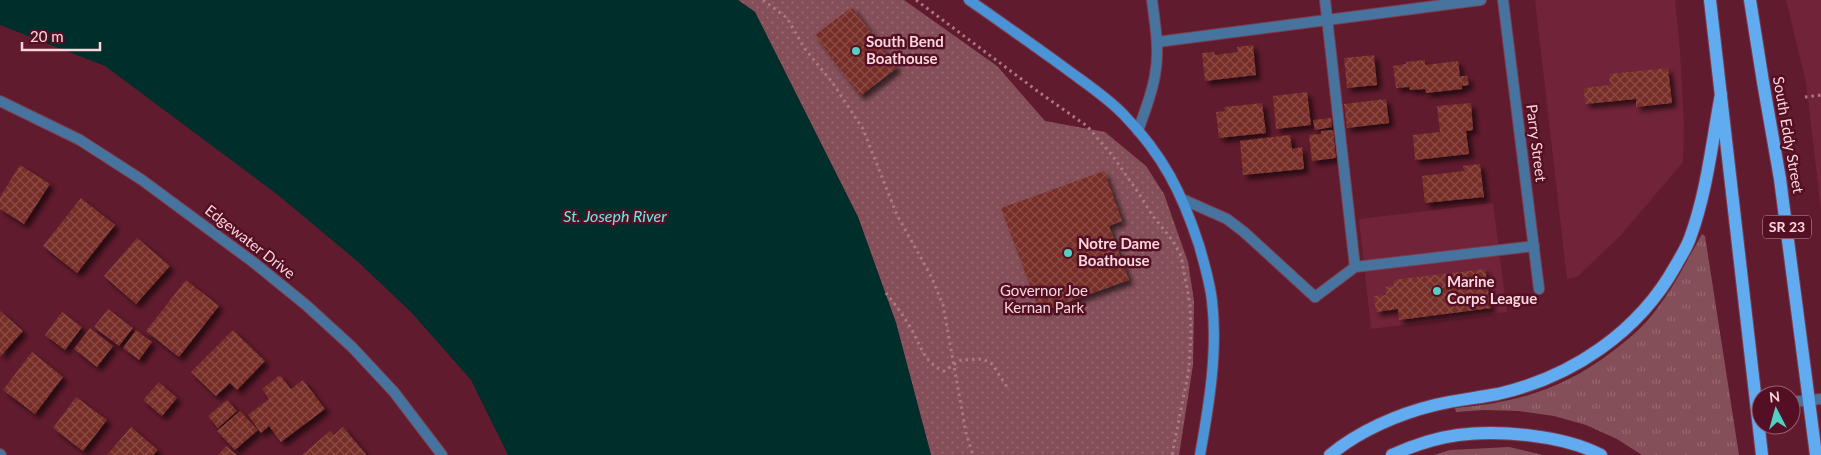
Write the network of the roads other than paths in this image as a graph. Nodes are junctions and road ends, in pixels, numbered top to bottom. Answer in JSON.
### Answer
{"nodes":[{"id":1,"x":969,"y":0,"type":"edge"},
{"id":2,"x":1152,"y":0,"type":"edge"},
{"id":3,"x":1325,"y":0,"type":"edge"},
{"id":4,"x":1481,"y":0,"type":"edge"},
{"id":5,"x":1502,"y":0,"type":"edge"},
{"id":6,"x":1710,"y":0,"type":"edge"},
{"id":7,"x":1750,"y":0,"type":"edge"},
{"id":8,"x":1327,"y":20,"type":"junction"},
{"id":9,"x":1157,"y":42,"type":"junction"},
{"id":10,"x":1721,"y":94,"type":"junction"},
{"id":11,"x":0,"y":101,"type":"edge"},
{"id":12,"x":1138,"y":132,"type":"junction"},
{"id":13,"x":1182,"y":199,"type":"junction"},
{"id":14,"x":1534,"y":246,"type":"junction"},
{"id":15,"x":1355,"y":267,"type":"junction"},
{"id":16,"x":1539,"y":289,"type":"dead end"},
{"id":17,"x":1756,"y":385,"type":"edge"},
{"id":18,"x":1815,"y":399,"type":"edge"},
{"id":19,"x":1801,"y":401,"type":"edge"},
{"id":20,"x":1761,"y":435,"type":"edge"},
{"id":21,"x":442,"y":455,"type":"edge"},
{"id":22,"x":1200,"y":455,"type":"edge"},
{"id":23,"x":1330,"y":455,"type":"edge"},
{"id":24,"x":1392,"y":455,"type":"edge"},
{"id":25,"x":1601,"y":455,"type":"edge"},
{"id":26,"x":1762,"y":455,"type":"edge"},
{"id":27,"x":1816,"y":455,"type":"edge"}],
"edges":[{"from":1,"to":12,"type":"street"},
{"from":2,"to":9,"type":"street"},
{"from":3,"to":8,"type":"street"},
{"from":4,"to":8,"type":"street"},
{"from":5,"to":14,"type":"street","name":"Parry Street"},
{"from":6,"to":10,"type":"main road"},
{"from":7,"to":18,"type":"main road","name":"South Eddy Street","number":"SR 23"},
{"from":8,"to":9,"type":"street"},
{"from":8,"to":15,"type":"street"},
{"from":9,"to":12,"type":"street"},
{"from":10,"to":17,"type":"main road"},
{"from":10,"to":23,"type":"main road"},
{"from":11,"to":21,"type":"street","name":"Edgewater Drive"},
{"from":12,"to":13,"type":"street"},
{"from":13,"to":15,"type":"street"},
{"from":13,"to":22,"type":"street"},
{"from":14,"to":15,"type":"street"},
{"from":14,"to":16,"type":"street","name":"Parry Street"},
{"from":18,"to":19,"type":"street"},
{"from":18,"to":27,"type":"main road","name":"South Eddy Street","number":"SR 23"},
{"from":20,"to":26,"type":"main road"},
{"from":24,"to":25,"type":"main road"}]}
